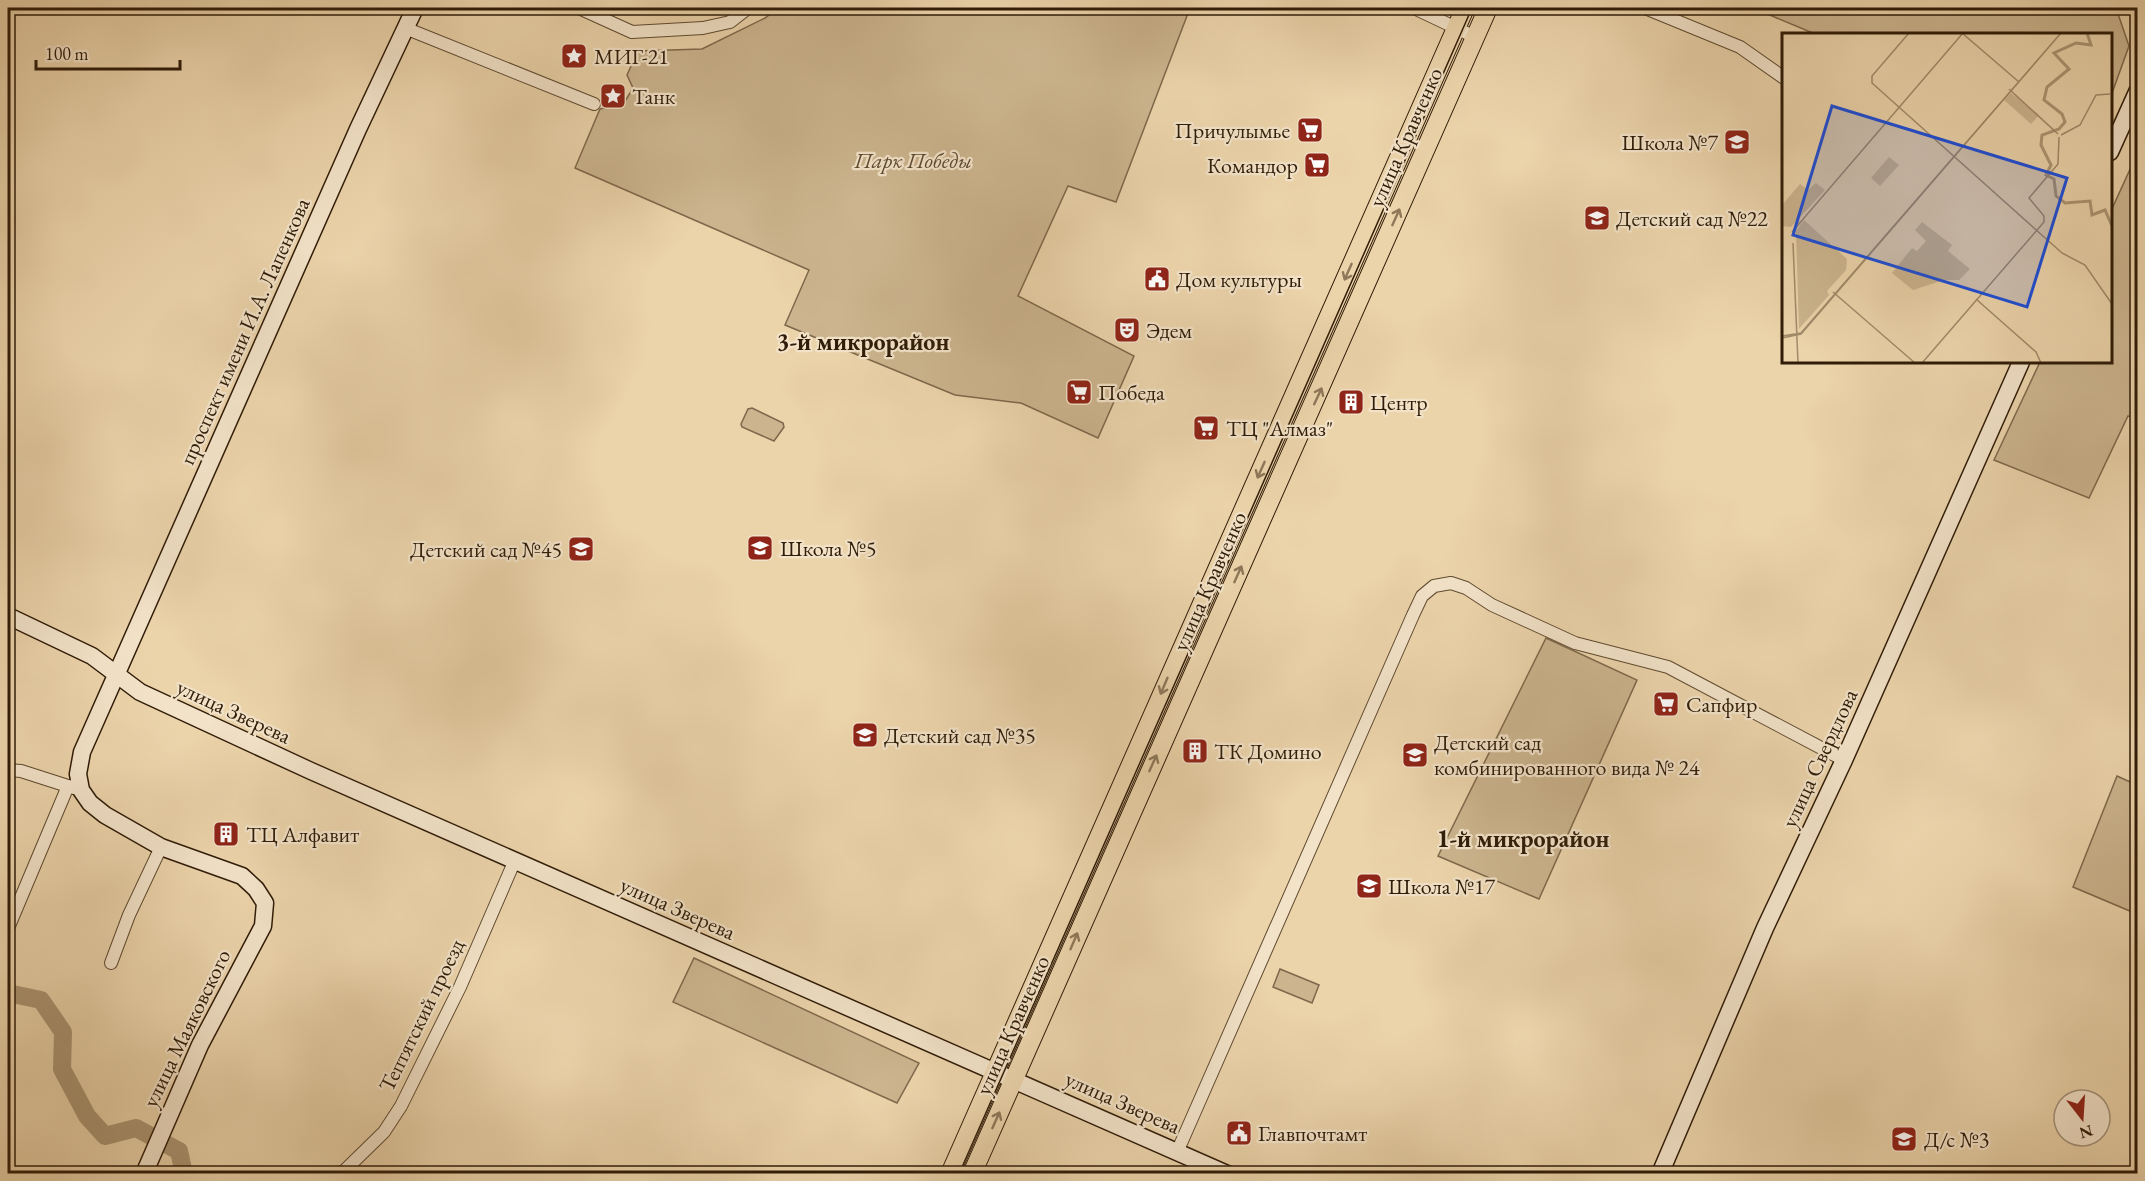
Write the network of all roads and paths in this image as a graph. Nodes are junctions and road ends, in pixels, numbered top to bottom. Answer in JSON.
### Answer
{"nodes":[{"id":1,"x":415,"y":8,"type":"edge"},
{"id":2,"x":579,"y":8,"type":"edge"},
{"id":3,"x":748,"y":8,"type":"edge"},
{"id":4,"x":1414,"y":8,"type":"edge"},
{"id":5,"x":1465,"y":8,"type":"edge"},
{"id":6,"x":1488,"y":8,"type":"edge"},
{"id":7,"x":1645,"y":8,"type":"edge"},
{"id":8,"x":1456,"y":27,"type":"junction"},
{"id":9,"x":405,"y":28,"type":"junction"},
{"id":10,"x":1475,"y":37,"type":"junction"},
{"id":11,"x":1782,"y":77,"type":"edge"},
{"id":12,"x":2138,"y":90,"type":"edge"},
{"id":13,"x":594,"y":104,"type":"dead end"},
{"id":14,"x":2112,"y":148,"type":"edge"},
{"id":15,"x":1364,"y":236,"type":"junction"},
{"id":16,"x":1384,"y":244,"type":"junction"},
{"id":17,"x":2021,"y":363,"type":"edge"},
{"id":18,"x":1204,"y":597,"type":"junction"},
{"id":19,"x":1224,"y":606,"type":"junction"},
{"id":20,"x":8,"y":616,"type":"edge"},
{"id":21,"x":1177,"y":657,"type":"junction"},
{"id":22,"x":1197,"y":666,"type":"junction"},
{"id":23,"x":115,"y":674,"type":"junction"},
{"id":24,"x":1150,"y":719,"type":"junction"},
{"id":25,"x":1169,"y":727,"type":"junction"},
{"id":26,"x":1844,"y":760,"type":"junction"},
{"id":27,"x":8,"y":770,"type":"edge"},
{"id":28,"x":1122,"y":782,"type":"junction"},
{"id":29,"x":75,"y":788,"type":"junction"},
{"id":30,"x":1141,"y":790,"type":"junction"},
{"id":31,"x":1095,"y":843,"type":"junction"},
{"id":32,"x":161,"y":847,"type":"junction"},
{"id":33,"x":1114,"y":851,"type":"junction"},
{"id":34,"x":515,"y":860,"type":"junction"},
{"id":35,"x":1077,"y":885,"type":"junction"},
{"id":36,"x":1095,"y":893,"type":"junction"},
{"id":37,"x":9,"y":926,"type":"edge"},
{"id":38,"x":1046,"y":957,"type":"junction"},
{"id":39,"x":111,"y":963,"type":"dead end"},
{"id":40,"x":1064,"y":965,"type":"junction"},
{"id":41,"x":995,"y":1070,"type":"junction"},
{"id":42,"x":1014,"y":1079,"type":"junction"},
{"id":43,"x":1178,"y":1150,"type":"junction"},
{"id":44,"x":146,"y":1168,"type":"edge"},
{"id":45,"x":953,"y":1168,"type":"edge"},
{"id":46,"x":973,"y":1172,"type":"edge"},
{"id":47,"x":341,"y":1173,"type":"edge"},
{"id":48,"x":1227,"y":1173,"type":"edge"},
{"id":49,"x":1660,"y":1173,"type":"edge"}],
"edges":[{"from":1,"to":9,"type":"main road","name":"проспект имени И.А. Лапенкова"},
{"from":2,"to":3,"type":"street"},
{"from":4,"to":8,"type":"street"},
{"from":5,"to":8,"type":"main road","name":"улица Кравченко"},
{"from":6,"to":10,"type":"main road","name":"улица Кравченко"},
{"from":7,"to":11,"type":"street"},
{"from":8,"to":10,"type":"street"},
{"from":8,"to":15,"type":"main road","name":"улица Кравченко"},
{"from":9,"to":13,"type":"street"},
{"from":9,"to":23,"type":"main road","name":"проспект имени И.А. Лапенкова"},
{"from":16,"to":10,"type":"main road","name":"улица Кравченко","one_way":true},
{"from":12,"to":14,"type":"main road"},
{"from":15,"to":16,"type":"street"},
{"from":15,"to":18,"type":"main road","name":"улица Кравченко","one_way":true},
{"from":19,"to":16,"type":"main road","name":"улица Кравченко","one_way":true},
{"from":17,"to":26,"type":"main road","name":"улица Свердлова"},
{"from":18,"to":19,"type":"street"},
{"from":18,"to":21,"type":"main road","name":"улица Кравченко"},
{"from":19,"to":22,"type":"main road","name":"улица Кравченко"},
{"from":20,"to":23,"type":"main road","name":"улица Зверева"},
{"from":21,"to":22,"type":"street"},
{"from":21,"to":24,"type":"main road","name":"улица Кравченко","one_way":true},
{"from":22,"to":25,"type":"main road","name":"улица Кравченко"},
{"from":23,"to":29,"type":"main road","name":"проспект имени И.А. Лапенкова"},
{"from":23,"to":34,"type":"main road","name":"улица Зверева"},
{"from":24,"to":25,"type":"street"},
{"from":24,"to":28,"type":"main road","name":"улица Кравченко"},
{"from":30,"to":25,"type":"main road","name":"улица Кравченко","one_way":true},
{"from":26,"to":43,"type":"street"},
{"from":26,"to":49,"type":"main road","name":"улица Свердлова"},
{"from":27,"to":29,"type":"street"},
{"from":28,"to":30,"type":"street"},
{"from":28,"to":31,"type":"main road","name":"улица Кравченко"},
{"from":29,"to":32,"type":"main road"},
{"from":29,"to":37,"type":"street"},
{"from":30,"to":33,"type":"main road","name":"улица Кравченко"},
{"from":31,"to":33,"type":"street"},
{"from":31,"to":35,"type":"main road","name":"улица Кравченко"},
{"from":32,"to":39,"type":"street"},
{"from":32,"to":44,"type":"main road","name":"улица Маяковского"},
{"from":33,"to":36,"type":"main road","name":"улица Кравченко"},
{"from":34,"to":41,"type":"main road","name":"улица Зверева"},
{"from":34,"to":47,"type":"street","name":"Тептятский проезд"},
{"from":35,"to":36,"type":"street"},
{"from":35,"to":38,"type":"main road","name":"улица Кравченко"},
{"from":40,"to":36,"type":"main road","name":"улица Кравченко","one_way":true},
{"from":38,"to":40,"type":"street"},
{"from":38,"to":41,"type":"main road","name":"улица Кравченко"},
{"from":40,"to":42,"type":"main road","name":"улица Кравченко"},
{"from":41,"to":42,"type":"main road","name":"улица Зверева"},
{"from":41,"to":45,"type":"main road","name":"улица Кравченко"},
{"from":42,"to":43,"type":"main road","name":"улица Зверева"},
{"from":46,"to":42,"type":"main road","name":"улица Кравченко","one_way":true},
{"from":43,"to":48,"type":"main road","name":"улица Зверева"},
{"from":45,"to":46,"type":"street"}]}
